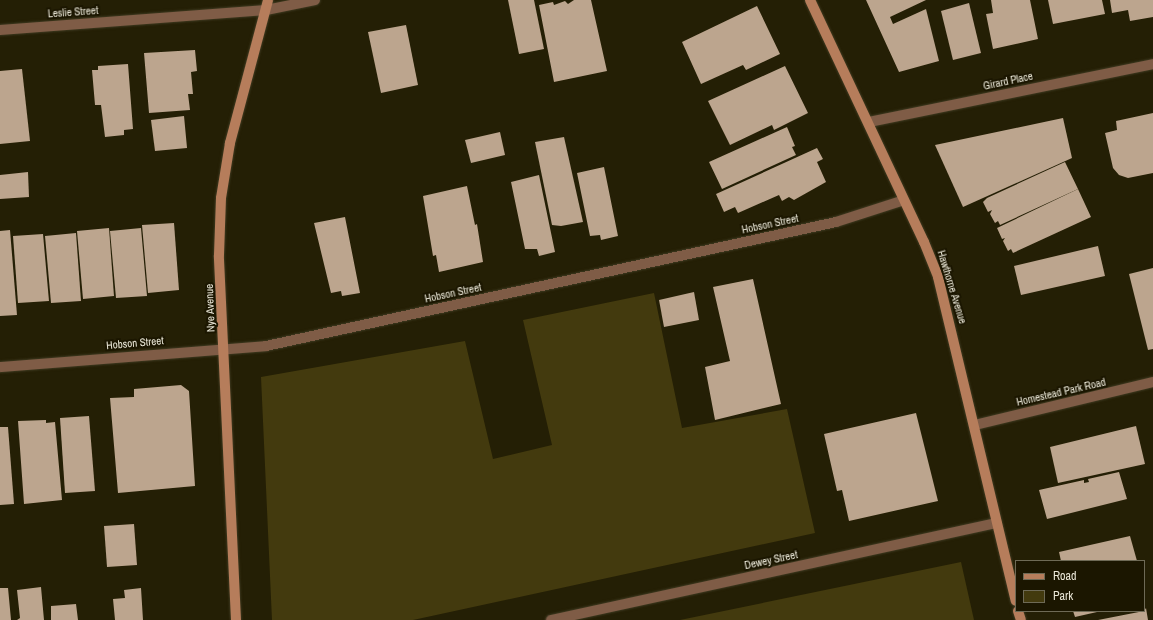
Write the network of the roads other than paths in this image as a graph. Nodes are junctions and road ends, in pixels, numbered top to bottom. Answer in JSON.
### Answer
{"nodes":[{"id":1,"x":315,"y":0,"type":"edge"},
{"id":2,"x":810,"y":0,"type":"edge"},
{"id":3,"x":266,"y":5,"type":"edge"},
{"id":4,"x":0,"y":30,"type":"edge"},
{"id":5,"x":1153,"y":64,"type":"edge"},
{"id":6,"x":869,"y":122,"type":"junction"},
{"id":7,"x":904,"y":200,"type":"junction"},
{"id":8,"x":223,"y":347,"type":"junction"},
{"id":9,"x":0,"y":367,"type":"edge"},
{"id":10,"x":1153,"y":382,"type":"edge"},
{"id":11,"x":975,"y":425,"type":"junction"},
{"id":12,"x":997,"y":523,"type":"junction"},
{"id":13,"x":1015,"y":597,"type":"edge"},
{"id":14,"x":236,"y":620,"type":"edge"},
{"id":15,"x":551,"y":620,"type":"edge"}],
"edges":[{"from":1,"to":3,"type":"street","name":"Leslie Street"},
{"from":2,"to":6,"type":"street","name":"Hawthorne Avenue"},
{"from":3,"to":4,"type":"street","name":"Leslie Street"},
{"from":3,"to":8,"type":"street","name":"Nye Avenue"},
{"from":5,"to":6,"type":"street","name":"Girard Place"},
{"from":6,"to":7,"type":"street","name":"Hawthorne Avenue"},
{"from":7,"to":8,"type":"street","name":"Hobson Street"},
{"from":7,"to":11,"type":"street","name":"Hawthorne Avenue"},
{"from":8,"to":9,"type":"street","name":"Hobson Street"},
{"from":8,"to":14,"type":"street","name":"Nye Avenue"},
{"from":10,"to":11,"type":"street","name":"Homestead Park Road"},
{"from":11,"to":12,"type":"street","name":"Hawthorne Avenue"},
{"from":12,"to":13,"type":"street","name":"Hawthorne Avenue"},
{"from":12,"to":15,"type":"street","name":"Dewey Street"}]}
